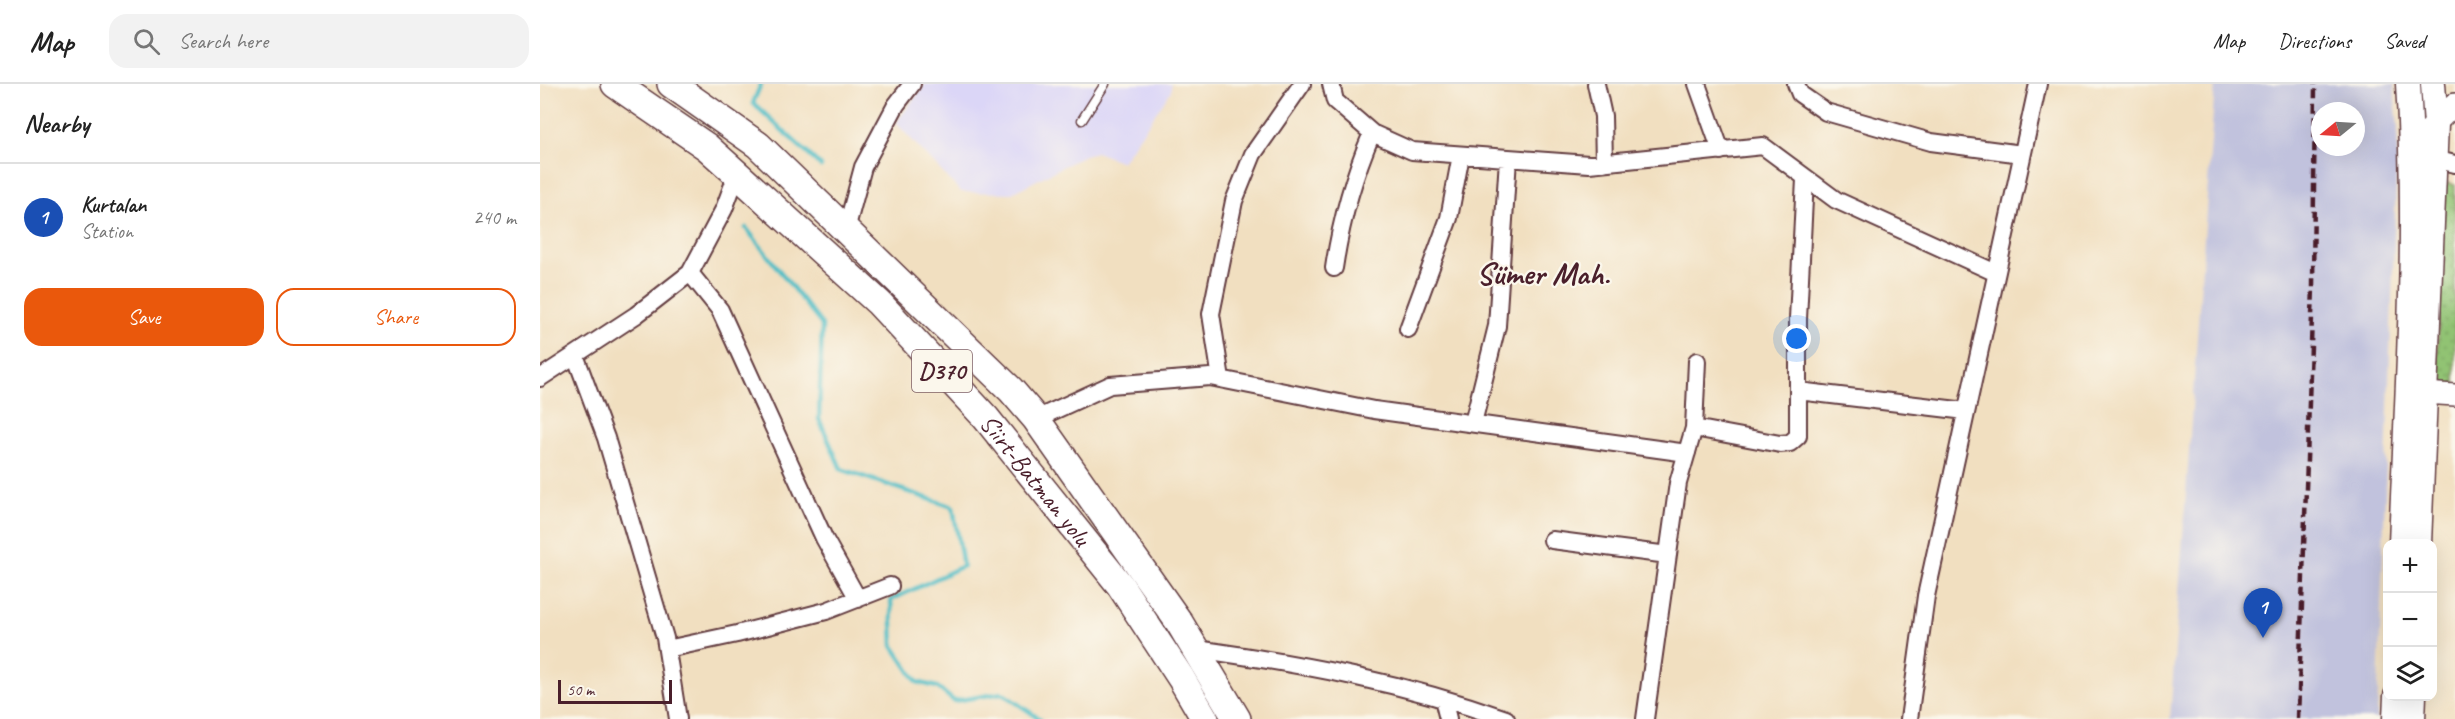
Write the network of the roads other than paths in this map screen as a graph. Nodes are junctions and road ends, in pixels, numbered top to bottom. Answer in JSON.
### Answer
{"nodes":[{"id":1,"x":615,"y":84,"type":"edge"},
{"id":2,"x":671,"y":84,"type":"edge"},
{"id":3,"x":912,"y":84,"type":"edge"},
{"id":4,"x":1105,"y":84,"type":"edge"},
{"id":5,"x":1302,"y":84,"type":"edge"},
{"id":6,"x":1331,"y":84,"type":"edge"},
{"id":7,"x":1596,"y":84,"type":"edge"},
{"id":8,"x":1697,"y":84,"type":"edge"},
{"id":9,"x":1796,"y":84,"type":"edge"},
{"id":10,"x":2038,"y":84,"type":"edge"},
{"id":11,"x":2408,"y":84,"type":"edge"},
{"id":12,"x":2433,"y":84,"type":"edge"},
{"id":13,"x":2455,"y":104,"type":"edge"},
{"id":14,"x":1082,"y":120,"type":"dead end"},
{"id":15,"x":2436,"y":124,"type":"junction"},
{"id":16,"x":1372,"y":133,"type":"junction"},
{"id":17,"x":2412,"y":147,"type":"junction"},
{"id":18,"x":1721,"y":151,"type":"junction"},
{"id":19,"x":2022,"y":154,"type":"junction"},
{"id":20,"x":1461,"y":155,"type":"junction"},
{"id":21,"x":1508,"y":159,"type":"junction"},
{"id":22,"x":2444,"y":161,"type":"edge"},
{"id":23,"x":1604,"y":163,"type":"junction"},
{"id":24,"x":737,"y":174,"type":"junction"},
{"id":25,"x":1805,"y":179,"type":"junction"},
{"id":26,"x":846,"y":230,"type":"junction"},
{"id":27,"x":1334,"y":268,"type":"dead end"},
{"id":28,"x":690,"y":273,"type":"junction"},
{"id":29,"x":1996,"y":273,"type":"junction"},
{"id":30,"x":1408,"y":329,"type":"dead end"},
{"id":31,"x":575,"y":355,"type":"junction"},
{"id":32,"x":1697,"y":361,"type":"dead end"},
{"id":33,"x":540,"y":378,"type":"edge"},
{"id":34,"x":1221,"y":379,"type":"junction"},
{"id":35,"x":1798,"y":390,"type":"junction"},
{"id":36,"x":2416,"y":393,"type":"junction"},
{"id":37,"x":2455,"y":395,"type":"edge"},
{"id":38,"x":1966,"y":411,"type":"junction"},
{"id":39,"x":1036,"y":418,"type":"junction"},
{"id":40,"x":1473,"y":423,"type":"junction"},
{"id":41,"x":1694,"y":428,"type":"junction"},
{"id":42,"x":1687,"y":453,"type":"junction"},
{"id":43,"x":2402,"y":539,"type":"edge"},
{"id":44,"x":2419,"y":539,"type":"edge"},
{"id":45,"x":1552,"y":540,"type":"dead end"},
{"id":46,"x":1668,"y":555,"type":"junction"},
{"id":47,"x":890,"y":586,"type":"dead end"},
{"id":48,"x":858,"y":599,"type":"junction"},
{"id":49,"x":667,"y":648,"type":"junction"},
{"id":50,"x":1196,"y":648,"type":"junction"},
{"id":51,"x":1443,"y":699,"type":"junction"},
{"id":52,"x":2396,"y":701,"type":"edge"},
{"id":53,"x":2414,"y":701,"type":"edge"},
{"id":54,"x":678,"y":719,"type":"edge"},
{"id":55,"x":1205,"y":719,"type":"edge"},
{"id":56,"x":1237,"y":719,"type":"edge"},
{"id":57,"x":1448,"y":719,"type":"edge"},
{"id":58,"x":1506,"y":719,"type":"edge"},
{"id":59,"x":1645,"y":719,"type":"edge"},
{"id":60,"x":1909,"y":719,"type":"edge"},
{"id":61,"x":2395,"y":719,"type":"edge"},
{"id":62,"x":2413,"y":719,"type":"edge"}],
"edges":[{"from":1,"to":24,"type":"highway","name":"Siirt-Batman yolu","number":"D370"},
{"from":2,"to":26,"type":"highway","name":"Siirt-Batman yolu","number":"D370"},
{"from":3,"to":26,"type":"street"},
{"from":4,"to":14,"type":"lane"},
{"from":5,"to":34,"type":"street"},
{"from":6,"to":16,"type":"street"},
{"from":7,"to":23,"type":"street"},
{"from":8,"to":18,"type":"street"},
{"from":9,"to":19,"type":"street"},
{"from":10,"to":19,"type":"street"},
{"from":11,"to":17,"type":"main road"},
{"from":12,"to":15,"type":"main road"},
{"from":13,"to":15,"type":"street"},
{"from":15,"to":17,"type":"street"},
{"from":15,"to":22,"type":"main road"},
{"from":16,"to":20,"type":"street"},
{"from":16,"to":27,"type":"street"},
{"from":17,"to":36,"type":"main road"},
{"from":18,"to":23,"type":"street"},
{"from":18,"to":25,"type":"street"},
{"from":19,"to":29,"type":"street"},
{"from":20,"to":21,"type":"street"},
{"from":20,"to":30,"type":"street"},
{"from":21,"to":23,"type":"street"},
{"from":21,"to":40,"type":"street"},
{"from":22,"to":36,"type":"main road"},
{"from":24,"to":28,"type":"street"},
{"from":24,"to":55,"type":"highway","name":"Siirt-Batman yolu","number":"D370"},
{"from":25,"to":29,"type":"street"},
{"from":25,"to":35,"type":"street"},
{"from":26,"to":39,"type":"highway","name":"Siirt-Batman yolu","number":"D370"},
{"from":28,"to":31,"type":"street"},
{"from":28,"to":48,"type":"street"},
{"from":29,"to":38,"type":"street"},
{"from":31,"to":33,"type":"street"},
{"from":31,"to":49,"type":"street"},
{"from":32,"to":41,"type":"street"},
{"from":34,"to":39,"type":"street"},
{"from":34,"to":40,"type":"street"},
{"from":35,"to":38,"type":"street"},
{"from":35,"to":41,"type":"street"},
{"from":36,"to":37,"type":"street"},
{"from":36,"to":43,"type":"main road"},
{"from":36,"to":44,"type":"main road"},
{"from":38,"to":60,"type":"street"},
{"from":39,"to":50,"type":"highway","name":"Siirt-Batman yolu","number":"D370"},
{"from":40,"to":42,"type":"street"},
{"from":41,"to":42,"type":"street"},
{"from":42,"to":46,"type":"street"},
{"from":45,"to":46,"type":"street"},
{"from":46,"to":59,"type":"street"},
{"from":47,"to":48,"type":"street"},
{"from":48,"to":49,"type":"street"},
{"from":49,"to":54,"type":"street"},
{"from":50,"to":51,"type":"street"},
{"from":50,"to":56,"type":"highway","name":"Siirt-Batman yolu","number":"D370"},
{"from":51,"to":57,"type":"street"},
{"from":51,"to":58,"type":"street"},
{"from":52,"to":61,"type":"main road"},
{"from":53,"to":62,"type":"main road"}]}
